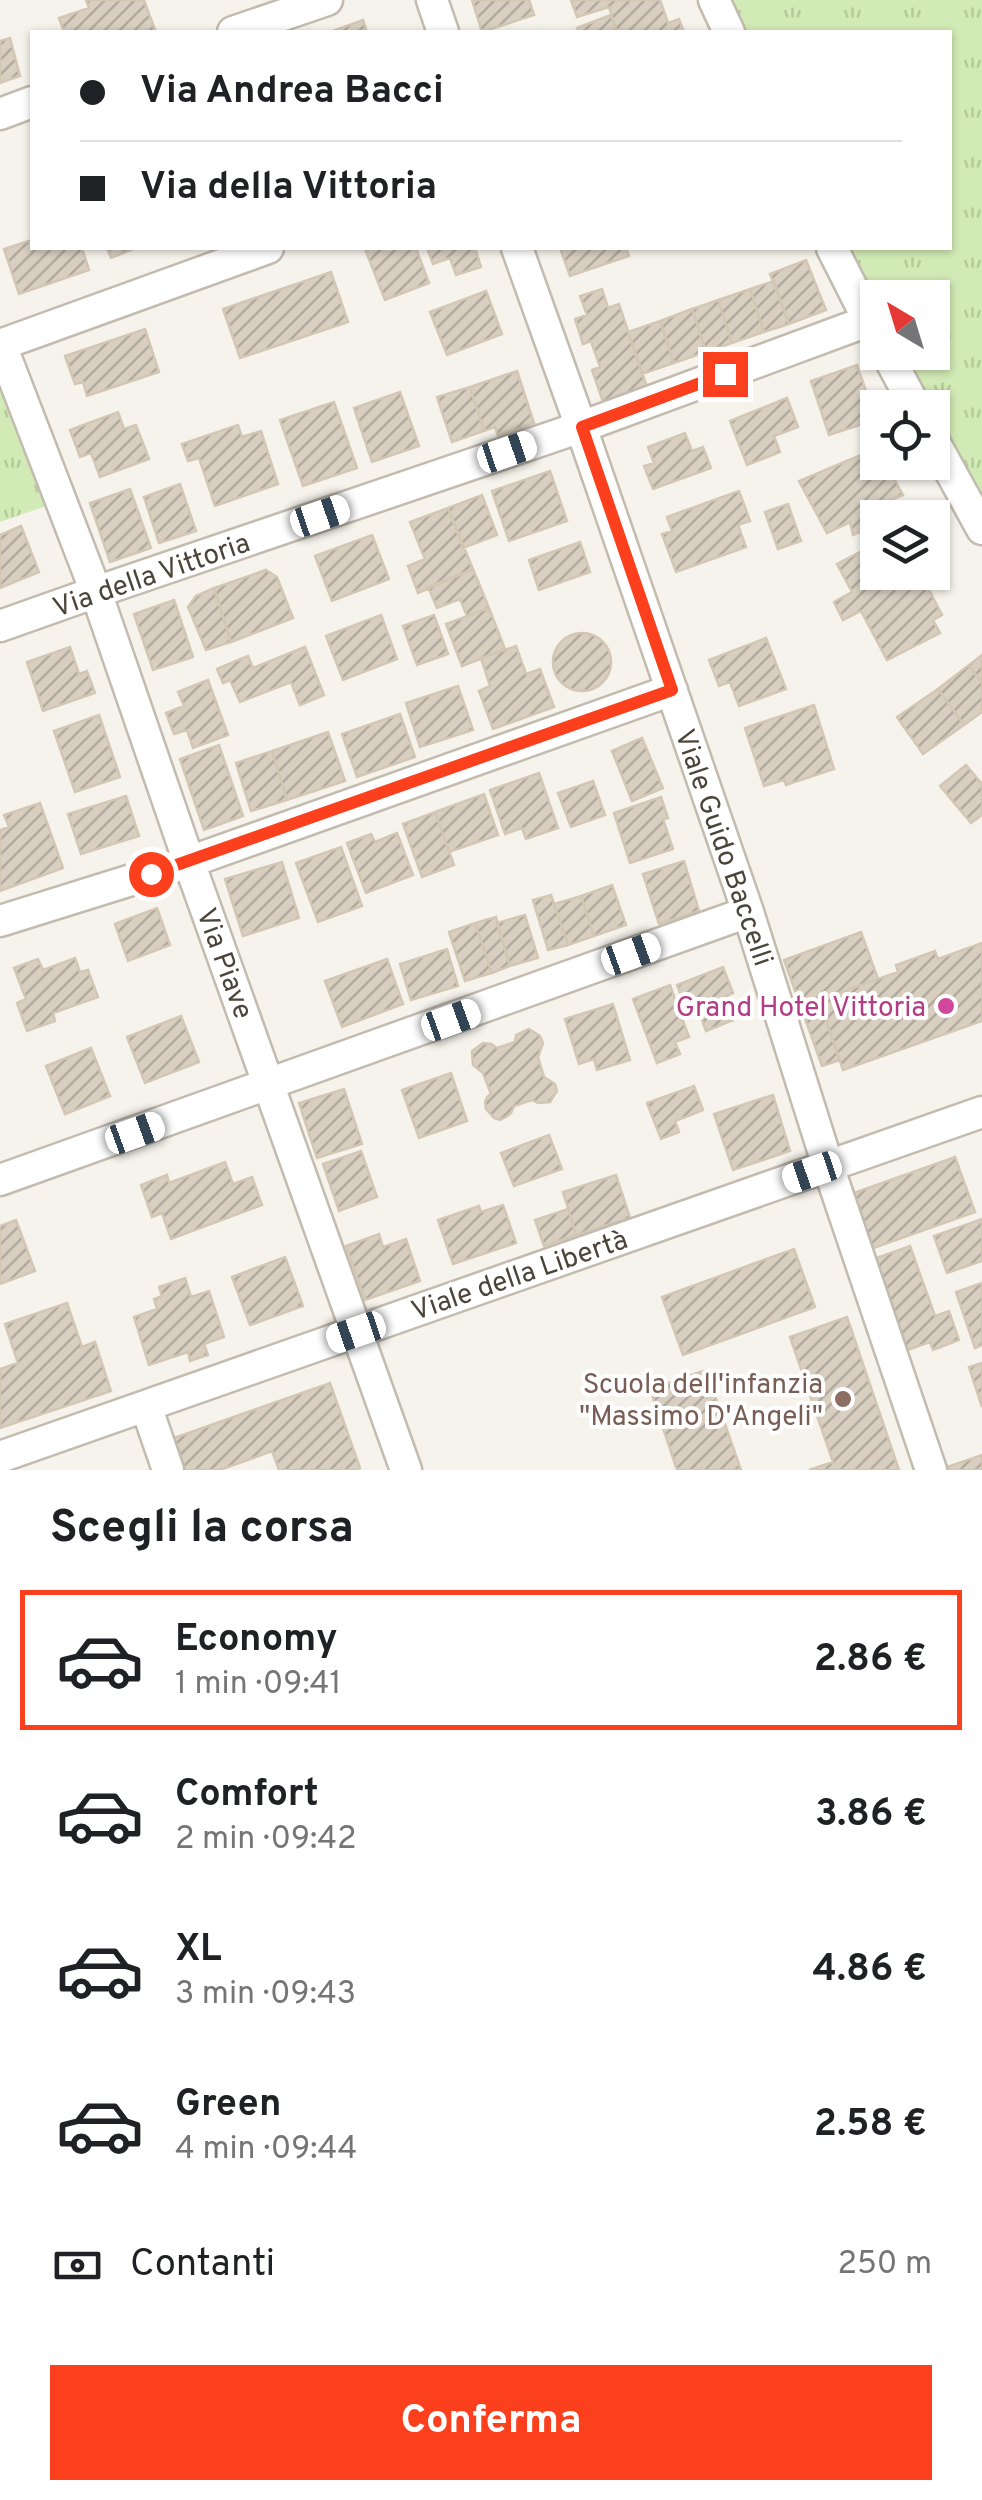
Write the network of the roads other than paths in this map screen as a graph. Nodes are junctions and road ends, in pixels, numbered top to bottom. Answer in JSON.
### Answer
{"nodes":[{"id":1,"x":327,"y":0,"type":"edge"},
{"id":2,"x":432,"y":0,"type":"edge"},
{"id":3,"x":714,"y":0,"type":"edge"},
{"id":4,"x":240,"y":30,"type":"edge"},
{"id":5,"x":442,"y":30,"type":"edge"},
{"id":6,"x":728,"y":30,"type":"edge"},
{"id":7,"x":30,"y":103,"type":"edge"},
{"id":8,"x":0,"y":114,"type":"edge"},
{"id":9,"x":262,"y":250,"type":"edge"},
{"id":10,"x":518,"y":250,"type":"edge"},
{"id":11,"x":833,"y":250,"type":"edge"},
{"id":12,"x":860,"y":303,"type":"edge"},
{"id":13,"x":860,"y":333,"type":"edge"},
{"id":14,"x":1,"y":345,"type":"edge"},
{"id":15,"x":582,"y":427,"type":"junction"},
{"id":16,"x":950,"y":471,"type":"edge"},
{"id":17,"x":982,"y":529,"type":"edge"},
{"id":18,"x":96,"y":592,"type":"junction"},
{"id":19,"x":0,"y":626,"type":"edge"},
{"id":20,"x":672,"y":690,"type":"junction"},
{"id":21,"x":189,"y":862,"type":"junction"},
{"id":22,"x":748,"y":912,"type":"junction"},
{"id":23,"x":0,"y":921,"type":"edge"},
{"id":24,"x":270,"y":1085,"type":"junction"},
{"id":25,"x":982,"y":1112,"type":"edge"},
{"id":26,"x":828,"y":1166,"type":"junction"},
{"id":27,"x":0,"y":1180,"type":"edge"},
{"id":28,"x":356,"y":1332,"type":"junction"},
{"id":29,"x":146,"y":1406,"type":"junction"},
{"id":30,"x":0,"y":1457,"type":"edge"},
{"id":31,"x":168,"y":1470,"type":"edge"},
{"id":32,"x":406,"y":1470,"type":"edge"},
{"id":33,"x":931,"y":1470,"type":"edge"}],
"edges":[{"from":1,"to":4,"type":"street"},
{"from":2,"to":5,"type":"street"},
{"from":3,"to":6,"type":"street"},
{"from":7,"to":8,"type":"street"},
{"from":9,"to":14,"type":"street"},
{"from":10,"to":15,"type":"street","name":"Viale Guido Baccelli"},
{"from":11,"to":12,"type":"street"},
{"from":13,"to":15,"type":"street","name":"Via della Vittoria"},
{"from":14,"to":18,"type":"street","name":"Via Piave"},
{"from":15,"to":18,"type":"street","name":"Via della Vittoria"},
{"from":15,"to":20,"type":"street","name":"Viale Guido Baccelli"},
{"from":16,"to":17,"type":"street"},
{"from":18,"to":19,"type":"street","name":"Via della Vittoria"},
{"from":18,"to":21,"type":"street","name":"Via Piave"},
{"from":20,"to":21,"type":"street"},
{"from":20,"to":22,"type":"street","name":"Viale Guido Baccelli"},
{"from":21,"to":23,"type":"street"},
{"from":21,"to":24,"type":"street","name":"Via Piave"},
{"from":22,"to":24,"type":"street"},
{"from":22,"to":26,"type":"street","name":"Viale Guido Baccelli"},
{"from":24,"to":27,"type":"street"},
{"from":24,"to":28,"type":"street","name":"Via Piave"},
{"from":25,"to":26,"type":"street","name":"Viale della Libertà"},
{"from":26,"to":28,"type":"street","name":"Viale della Libertà"},
{"from":26,"to":33,"type":"street","name":"Viale Guido Baccelli"},
{"from":28,"to":29,"type":"street","name":"Viale della Libertà"},
{"from":28,"to":32,"type":"street","name":"Via Piave"},
{"from":29,"to":30,"type":"street","name":"Viale della Libertà"},
{"from":29,"to":31,"type":"street"}]}
